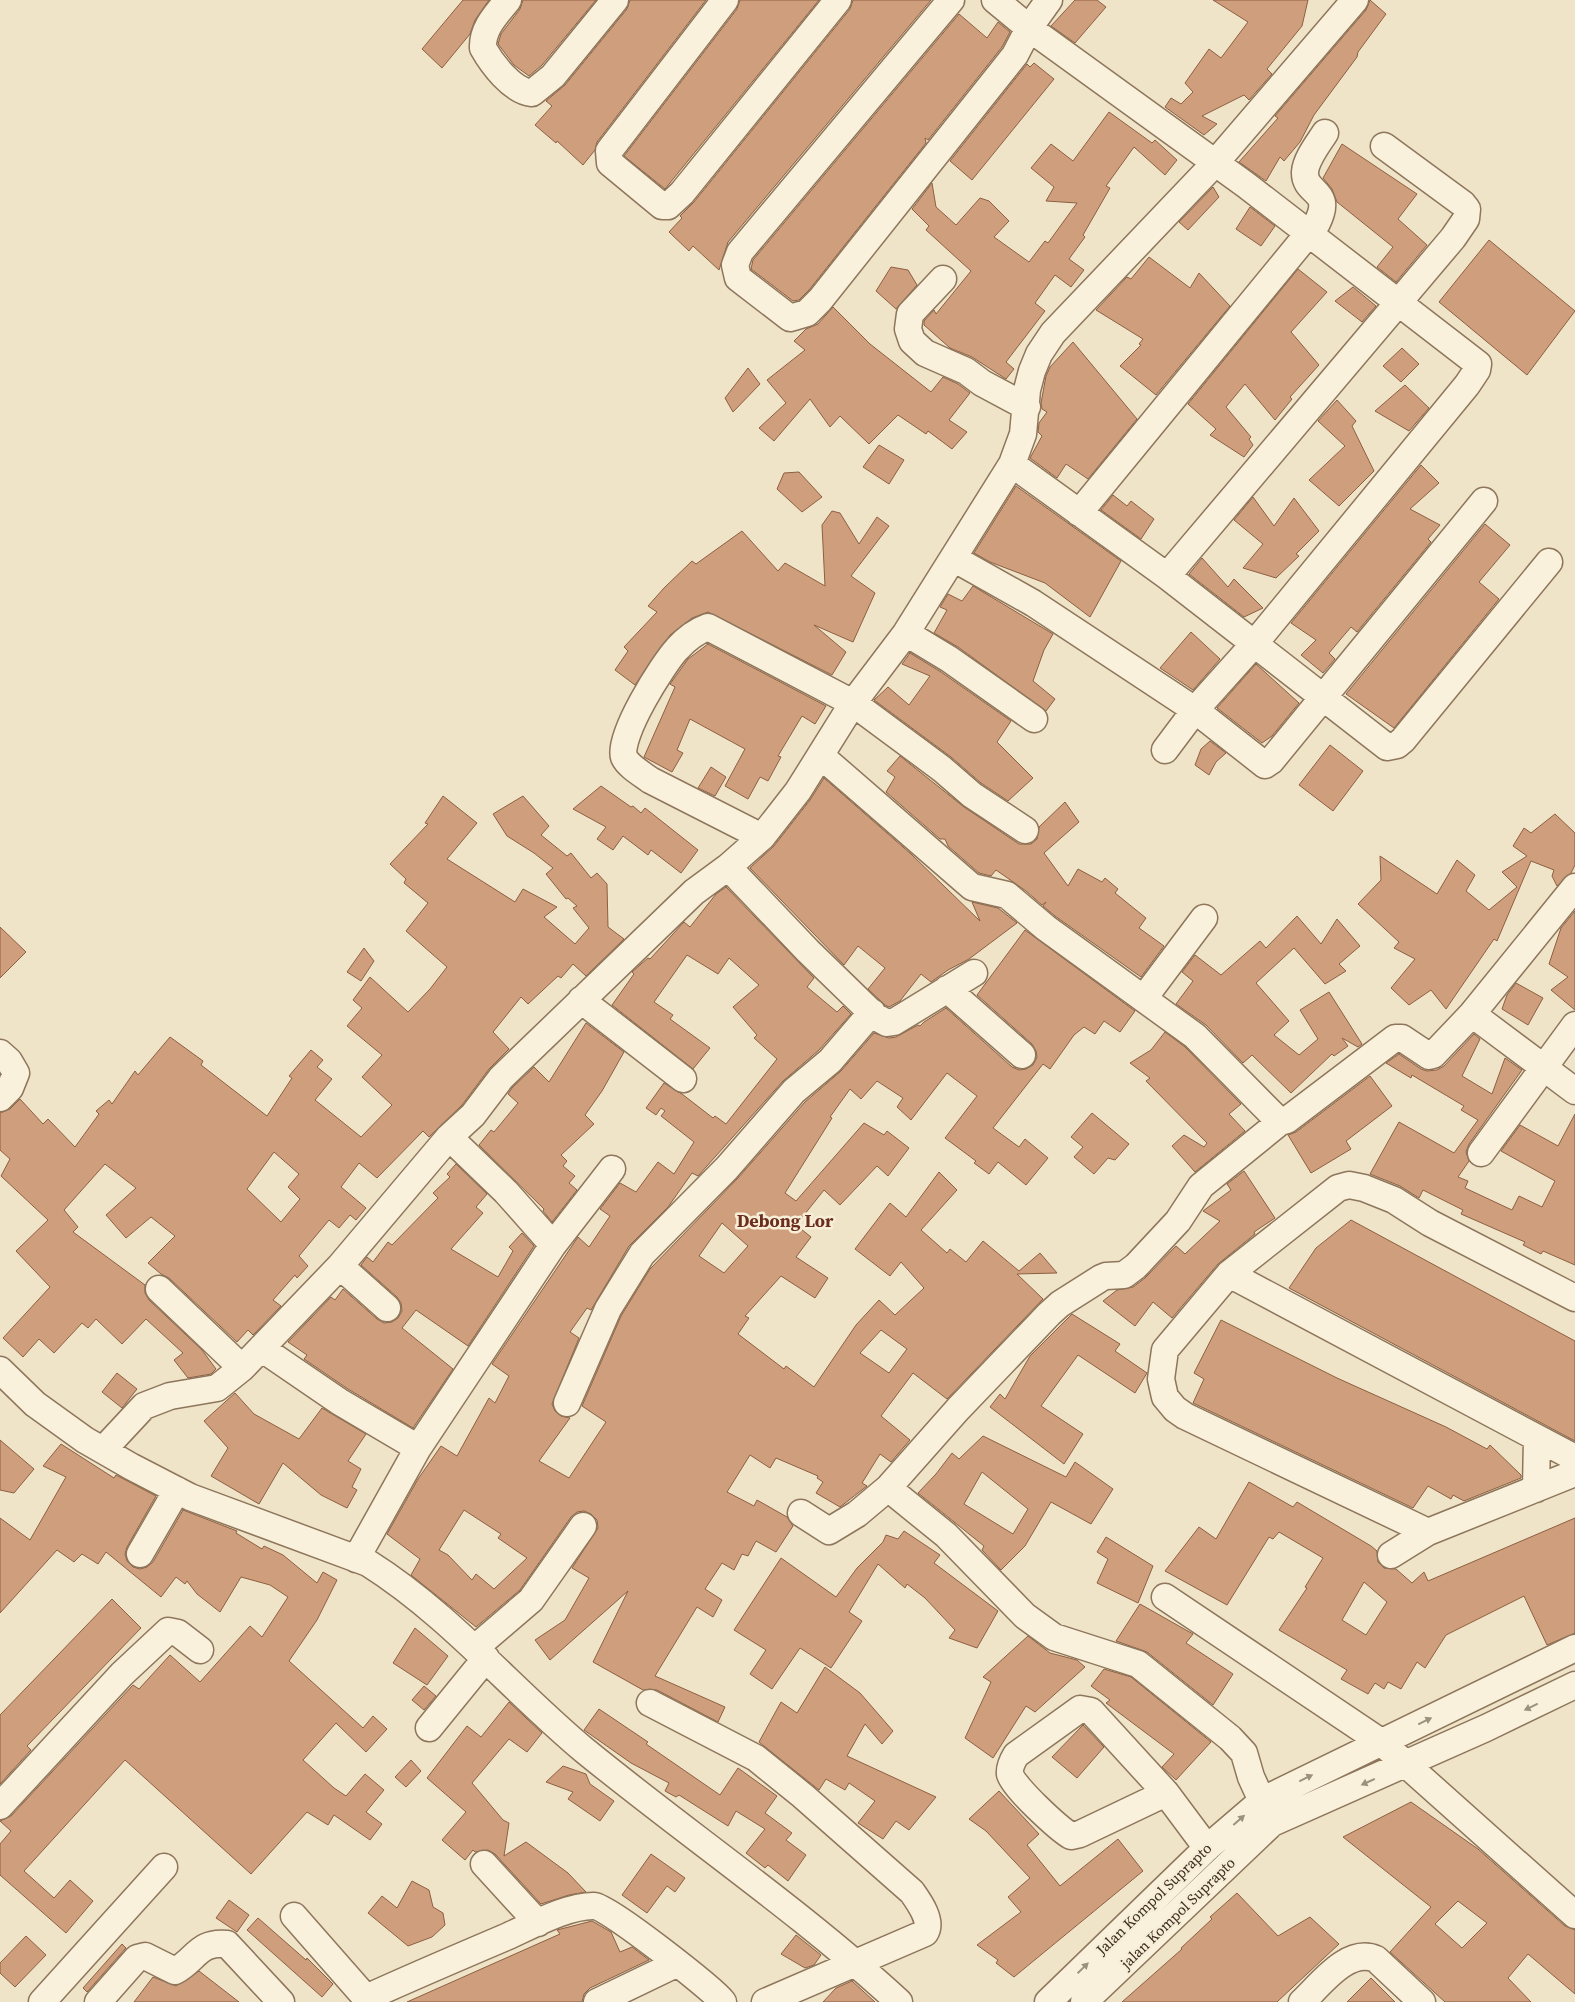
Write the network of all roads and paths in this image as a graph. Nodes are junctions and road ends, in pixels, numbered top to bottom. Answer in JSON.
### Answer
{"nodes":[{"id":1,"x":508,"y":0,"type":"edge"},
{"id":2,"x":615,"y":0,"type":"edge"},
{"id":3,"x":725,"y":0,"type":"edge"},
{"id":4,"x":838,"y":0,"type":"edge"},
{"id":5,"x":951,"y":0,"type":"edge"},
{"id":6,"x":995,"y":0,"type":"edge"},
{"id":7,"x":1050,"y":0,"type":"edge"},
{"id":8,"x":1355,"y":0,"type":"edge"},
{"id":9,"x":1029,"y":28,"type":"junction"},
{"id":10,"x":1325,"y":133,"type":"dead end"},
{"id":11,"x":1384,"y":146,"type":"dead end"},
{"id":12,"x":1216,"y":162,"type":"junction"},
{"id":13,"x":1310,"y":234,"type":"junction"},
{"id":14,"x":943,"y":279,"type":"dead end"},
{"id":15,"x":1398,"y":304,"type":"junction"},
{"id":16,"x":1027,"y":407,"type":"junction"},
{"id":17,"x":1012,"y":464,"type":"junction"},
{"id":18,"x":1484,"y":501,"type":"dead end"},
{"id":19,"x":1079,"y":512,"type":"junction"},
{"id":20,"x":953,"y":558,"type":"junction"},
{"id":21,"x":1550,"y":562,"type":"dead end"},
{"id":22,"x":1167,"y":576,"type":"junction"},
{"id":23,"x":906,"y":633,"type":"junction"},
{"id":24,"x":1254,"y":643,"type":"junction"},
{"id":25,"x":1323,"y":698,"type":"junction"},
{"id":26,"x":853,"y":703,"type":"junction"},
{"id":27,"x":1195,"y":710,"type":"junction"},
{"id":28,"x":1034,"y":719,"type":"dead end"},
{"id":29,"x":1165,"y":750,"type":"dead end"},
{"id":30,"x":821,"y":756,"type":"junction"},
{"id":31,"x":1025,"y":830,"type":"dead end"},
{"id":32,"x":762,"y":837,"type":"junction"},
{"id":33,"x":728,"y":867,"type":"junction"},
{"id":34,"x":1575,"y":887,"type":"edge"},
{"id":35,"x":1204,"y":918,"type":"dead end"},
{"id":36,"x":974,"y":972,"type":"dead end"},
{"id":37,"x":948,"y":989,"type":"junction"},
{"id":38,"x":1144,"y":998,"type":"junction"},
{"id":39,"x":582,"y":1000,"type":"junction"},
{"id":40,"x":872,"y":1012,"type":"junction"},
{"id":41,"x":1472,"y":1014,"type":"junction"},
{"id":42,"x":1575,"y":1025,"type":"edge"},
{"id":43,"x":0,"y":1053,"type":"edge"},
{"id":44,"x":1022,"y":1055,"type":"dead end"},
{"id":45,"x":1543,"y":1069,"type":"junction"},
{"id":46,"x":683,"y":1080,"type":"dead end"},
{"id":47,"x":1575,"y":1091,"type":"edge"},
{"id":48,"x":0,"y":1098,"type":"edge"},
{"id":49,"x":1280,"y":1122,"type":"junction"},
{"id":50,"x":449,"y":1137,"type":"junction"},
{"id":51,"x":1481,"y":1153,"type":"dead end"},
{"id":52,"x":612,"y":1169,"type":"dead end"},
{"id":53,"x":553,"y":1246,"type":"junction"},
{"id":54,"x":340,"y":1266,"type":"junction"},
{"id":55,"x":1229,"y":1274,"type":"junction"},
{"id":56,"x":159,"y":1289,"type":"dead end"},
{"id":57,"x":1575,"y":1298,"type":"edge"},
{"id":58,"x":387,"y":1308,"type":"dead end"},
{"id":59,"x":261,"y":1348,"type":"junction"},
{"id":60,"x":242,"y":1368,"type":"junction"},
{"id":61,"x":0,"y":1370,"type":"edge"},
{"id":62,"x":567,"y":1403,"type":"dead end"},
{"id":63,"x":1537,"y":1438,"type":"junction"},
{"id":64,"x":418,"y":1448,"type":"junction"},
{"id":65,"x":103,"y":1450,"type":"junction"},
{"id":66,"x":1575,"y":1458,"type":"edge"},
{"id":67,"x":1575,"y":1473,"type":"edge"},
{"id":68,"x":888,"y":1488,"type":"junction"},
{"id":69,"x":1536,"y":1489,"type":"junction"},
{"id":70,"x":177,"y":1490,"type":"junction"},
{"id":71,"x":801,"y":1513,"type":"dead end"},
{"id":72,"x":583,"y":1526,"type":"dead end"},
{"id":73,"x":1428,"y":1532,"type":"junction"},
{"id":74,"x":140,"y":1554,"type":"dead end"},
{"id":75,"x":1391,"y":1555,"type":"dead end"},
{"id":76,"x":356,"y":1559,"type":"junction"},
{"id":77,"x":1166,"y":1597,"type":"dead end"},
{"id":78,"x":1575,"y":1648,"type":"edge"},
{"id":79,"x":200,"y":1650,"type":"dead end"},
{"id":80,"x":480,"y":1653,"type":"junction"},
{"id":81,"x":1575,"y":1685,"type":"edge"},
{"id":82,"x":650,"y":1703,"type":"dead end"},
{"id":83,"x":429,"y":1728,"type":"dead end"},
{"id":84,"x":1381,"y":1742,"type":"junction"},
{"id":85,"x":1405,"y":1765,"type":"junction"},
{"id":86,"x":1166,"y":1793,"type":"junction"},
{"id":87,"x":0,"y":1806,"type":"edge"},
{"id":88,"x":1267,"y":1811,"type":"junction"},
{"id":89,"x":1207,"y":1848,"type":"junction"},
{"id":90,"x":484,"y":1864,"type":"dead end"},
{"id":91,"x":164,"y":1866,"type":"dead end"},
{"id":92,"x":1575,"y":1915,"type":"edge"},
{"id":93,"x":294,"y":1916,"type":"dead end"},
{"id":94,"x":538,"y":1923,"type":"junction"},
{"id":95,"x":855,"y":1961,"type":"junction"},
{"id":96,"x":676,"y":1964,"type":"junction"},
{"id":97,"x":368,"y":2000,"type":"edge"},
{"id":98,"x":721,"y":2000,"type":"edge"},
{"id":99,"x":42,"y":2002,"type":"edge"},
{"id":100,"x":98,"y":2002,"type":"edge"},
{"id":101,"x":281,"y":2002,"type":"edge"},
{"id":102,"x":597,"y":2002,"type":"edge"},
{"id":103,"x":765,"y":2002,"type":"edge"},
{"id":104,"x":899,"y":2002,"type":"edge"},
{"id":105,"x":1048,"y":2002,"type":"edge"},
{"id":106,"x":1084,"y":2002,"type":"edge"},
{"id":107,"x":1302,"y":2002,"type":"edge"},
{"id":108,"x":1422,"y":2002,"type":"edge"}],
"edges":[{"from":1,"to":2,"type":"street"},
{"from":3,"to":4,"type":"street"},
{"from":5,"to":9,"type":"street"},
{"from":6,"to":9,"type":"street"},
{"from":7,"to":9,"type":"street"},
{"from":8,"to":12,"type":"street"},
{"from":9,"to":12,"type":"street"},
{"from":10,"to":13,"type":"street"},
{"from":11,"to":15,"type":"street"},
{"from":12,"to":13,"type":"street"},
{"from":12,"to":16,"type":"street"},
{"from":13,"to":15,"type":"street"},
{"from":13,"to":19,"type":"street"},
{"from":14,"to":16,"type":"street"},
{"from":15,"to":22,"type":"street"},
{"from":15,"to":24,"type":"street"},
{"from":16,"to":17,"type":"street"},
{"from":17,"to":19,"type":"street"},
{"from":17,"to":20,"type":"street"},
{"from":18,"to":25,"type":"street"},
{"from":19,"to":22,"type":"street"},
{"from":20,"to":23,"type":"street"},
{"from":20,"to":27,"type":"street"},
{"from":21,"to":25,"type":"street"},
{"from":22,"to":24,"type":"street"},
{"from":23,"to":26,"type":"street"},
{"from":23,"to":28,"type":"street"},
{"from":24,"to":25,"type":"street"},
{"from":24,"to":27,"type":"street"},
{"from":25,"to":27,"type":"street"},
{"from":26,"to":30,"type":"street"},
{"from":26,"to":31,"type":"street"},
{"from":26,"to":32,"type":"street"},
{"from":27,"to":29,"type":"street"},
{"from":30,"to":32,"type":"street"},
{"from":30,"to":38,"type":"street"},
{"from":32,"to":33,"type":"street"},
{"from":33,"to":39,"type":"street"},
{"from":33,"to":40,"type":"street"},
{"from":34,"to":41,"type":"street"},
{"from":35,"to":38,"type":"street"},
{"from":36,"to":37,"type":"street"},
{"from":37,"to":40,"type":"street"},
{"from":37,"to":44,"type":"street"},
{"from":38,"to":49,"type":"street"},
{"from":39,"to":46,"type":"street"},
{"from":39,"to":50,"type":"street"},
{"from":40,"to":62,"type":"street"},
{"from":41,"to":45,"type":"street"},
{"from":41,"to":49,"type":"street"},
{"from":42,"to":45,"type":"street"},
{"from":43,"to":48,"type":"street"},
{"from":45,"to":47,"type":"street"},
{"from":45,"to":51,"type":"street"},
{"from":49,"to":68,"type":"street"},
{"from":50,"to":53,"type":"street"},
{"from":50,"to":54,"type":"street"},
{"from":52,"to":53,"type":"street"},
{"from":53,"to":64,"type":"street"},
{"from":54,"to":58,"type":"street"},
{"from":54,"to":59,"type":"street"},
{"from":55,"to":57,"type":"street"},
{"from":55,"to":63,"type":"street"},
{"from":55,"to":73,"type":"street"},
{"from":56,"to":60,"type":"street"},
{"from":59,"to":60,"type":"street"},
{"from":59,"to":64,"type":"street"},
{"from":60,"to":65,"type":"street"},
{"from":61,"to":65,"type":"street"},
{"from":63,"to":66,"type":"street"},
{"from":63,"to":69,"type":"street"},
{"from":64,"to":76,"type":"street"},
{"from":65,"to":70,"type":"street"},
{"from":67,"to":69,"type":"street"},
{"from":68,"to":71,"type":"street"},
{"from":68,"to":88,"type":"street"},
{"from":69,"to":73,"type":"street"},
{"from":70,"to":74,"type":"street"},
{"from":70,"to":76,"type":"street"},
{"from":72,"to":80,"type":"street"},
{"from":73,"to":75,"type":"street"},
{"from":76,"to":80,"type":"street"},
{"from":77,"to":84,"type":"street"},
{"from":84,"to":78,"type":"street","one_way":true},
{"from":79,"to":87,"type":"street"},
{"from":80,"to":83,"type":"street"},
{"from":80,"to":95,"type":"street"},
{"from":81,"to":85,"type":"street","one_way":true},
{"from":82,"to":95,"type":"street"},
{"from":84,"to":85,"type":"street"},
{"from":88,"to":84,"type":"street","one_way":true},
{"from":85,"to":88,"type":"street","one_way":true},
{"from":85,"to":92,"type":"street"},
{"from":86,"to":86,"type":"street"},
{"from":86,"to":89,"type":"street"},
{"from":89,"to":88,"type":"street","name":"Jalan Kompol Suprapto","one_way":true},
{"from":88,"to":106,"type":"street","name":"jalan Kompol Suprapto"},
{"from":105,"to":89,"type":"street","name":"Jalan Kompol Suprapto","one_way":true},
{"from":90,"to":94,"type":"street"},
{"from":91,"to":99,"type":"street"},
{"from":93,"to":97,"type":"street"},
{"from":94,"to":96,"type":"street"},
{"from":94,"to":97,"type":"street"},
{"from":95,"to":103,"type":"street"},
{"from":95,"to":104,"type":"street"},
{"from":96,"to":98,"type":"street"},
{"from":96,"to":102,"type":"street"},
{"from":100,"to":101,"type":"street"},
{"from":107,"to":108,"type":"street"}]}
